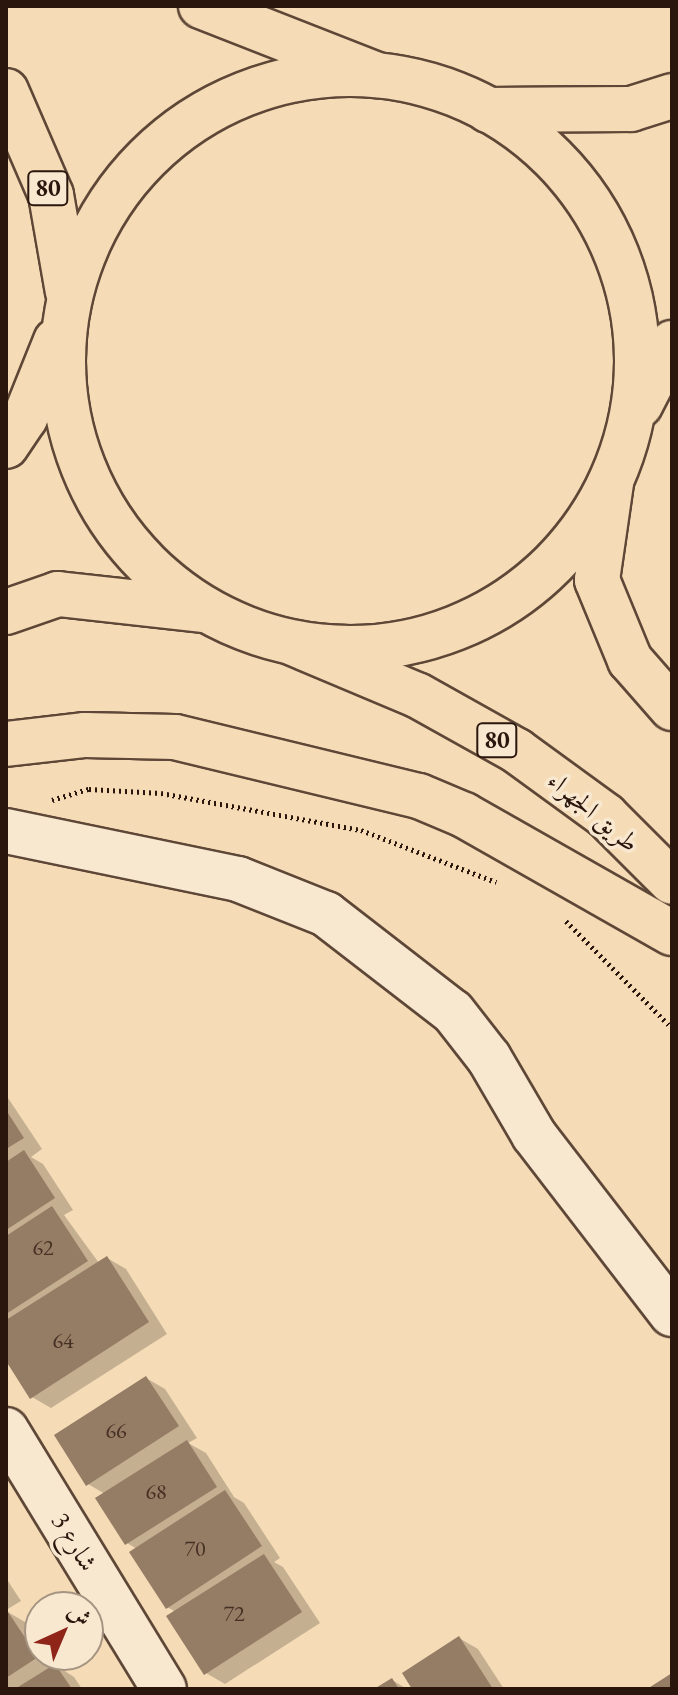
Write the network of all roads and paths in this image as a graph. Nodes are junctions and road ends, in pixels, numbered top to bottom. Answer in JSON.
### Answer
{"nodes":[{"id":1,"x":201,"y":6,"type":"edge"},
{"id":2,"x":377,"y":75,"type":"junction"},
{"id":3,"x":6,"y":91,"type":"edge"},
{"id":4,"x":672,"y":96,"type":"edge"},
{"id":5,"x":488,"y":110,"type":"junction"},
{"id":6,"x":66,"y":306,"type":"junction"},
{"id":7,"x":672,"y":343,"type":"edge"},
{"id":8,"x":630,"y":425,"type":"junction"},
{"id":9,"x":6,"y":446,"type":"edge"},
{"id":10,"x":611,"y":483,"type":"junction"},
{"id":11,"x":207,"y":610,"type":"junction"},
{"id":12,"x":6,"y":612,"type":"edge"},
{"id":13,"x":293,"y":643,"type":"junction"},
{"id":14,"x":672,"y":708,"type":"edge"},
{"id":15,"x":6,"y":744,"type":"edge"},
{"id":16,"x":48,"y":801,"type":"dead end"},
{"id":17,"x":6,"y":831,"type":"edge"},
{"id":18,"x":672,"y":882,"type":"edge"},
{"id":19,"x":503,"y":884,"type":"dead end"},
{"id":20,"x":556,"y":911,"type":"dead end"},
{"id":21,"x":672,"y":933,"type":"edge"},
{"id":22,"x":672,"y":1028,"type":"edge"},
{"id":23,"x":672,"y":1314,"type":"edge"},
{"id":24,"x":7,"y":1434,"type":"edge"},
{"id":25,"x":164,"y":1689,"type":"edge"}],
"edges":[{"from":1,"to":2,"type":"main road","number":"80"},
{"from":2,"to":5,"type":"main road","number":"80"},
{"from":2,"to":6,"type":"main road","number":"80"},
{"from":3,"to":6,"type":"main road","number":"80"},
{"from":4,"to":5,"type":"main road"},
{"from":5,"to":8,"type":"main road","number":"80"},
{"from":6,"to":9,"type":"main road"},
{"from":6,"to":11,"type":"main road","number":"80"},
{"from":7,"to":8,"type":"main road"},
{"from":8,"to":10,"type":"main road","number":"80"},
{"from":10,"to":13,"type":"main road","number":"80"},
{"from":10,"to":14,"type":"main road","number":"80"},
{"from":11,"to":12,"type":"main road"},
{"from":11,"to":13,"type":"main road","number":"80"},
{"from":13,"to":18,"type":"main road","name":"طريق الجهراء","number":"80"},
{"from":15,"to":21,"type":"main road"},
{"from":16,"to":19,"type":"path"},
{"from":17,"to":23,"type":"street"},
{"from":20,"to":22,"type":"path"},
{"from":24,"to":25,"type":"street","name":"شارع 3"}]}
